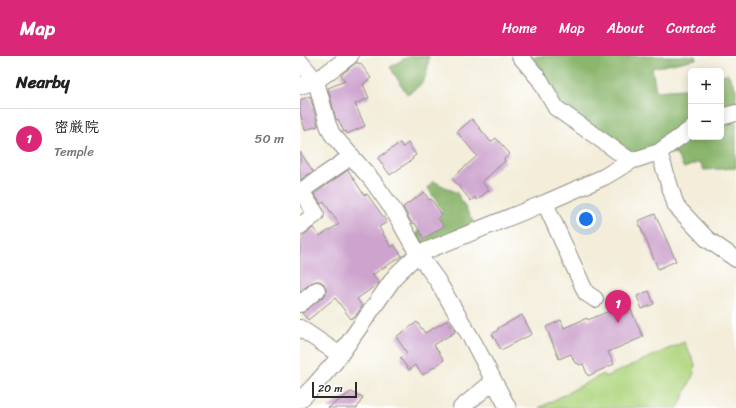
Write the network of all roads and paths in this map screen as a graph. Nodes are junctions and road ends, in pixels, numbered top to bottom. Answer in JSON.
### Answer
{"nodes":[{"id":1,"x":350,"y":56,"type":"edge"},
{"id":2,"x":520,"y":56,"type":"edge"},
{"id":3,"x":300,"y":62,"type":"edge"},
{"id":4,"x":316,"y":81,"type":"junction"},
{"id":5,"x":300,"y":86,"type":"edge"},
{"id":6,"x":736,"y":113,"type":"edge"},
{"id":7,"x":724,"y":116,"type":"edge"},
{"id":8,"x":688,"y":131,"type":"edge"},
{"id":9,"x":659,"y":152,"type":"junction"},
{"id":10,"x":352,"y":156,"type":"junction"},
{"id":11,"x":631,"y":161,"type":"junction"},
{"id":12,"x":545,"y":203,"type":"junction"},
{"id":13,"x":300,"y":226,"type":"edge"},
{"id":14,"x":418,"y":254,"type":"junction"},
{"id":15,"x":736,"y":259,"type":"edge"},
{"id":16,"x":317,"y":290,"type":"dead end"},
{"id":17,"x":595,"y":299,"type":"dead end"},
{"id":18,"x":300,"y":304,"type":"edge"},
{"id":19,"x":300,"y":328,"type":"edge"},
{"id":20,"x":340,"y":355,"type":"junction"},
{"id":21,"x":494,"y":381,"type":"junction"},
{"id":22,"x":300,"y":400,"type":"edge"},
{"id":23,"x":461,"y":408,"type":"edge"},
{"id":24,"x":508,"y":408,"type":"edge"}],
"edges":[{"from":1,"to":4,"type":"street"},
{"from":2,"to":11,"type":"street"},
{"from":3,"to":4,"type":"street"},
{"from":4,"to":5,"type":"street"},
{"from":4,"to":10,"type":"street"},
{"from":6,"to":7,"type":"street"},
{"from":8,"to":9,"type":"street"},
{"from":9,"to":11,"type":"street"},
{"from":9,"to":15,"type":"street"},
{"from":10,"to":13,"type":"street"},
{"from":10,"to":14,"type":"street"},
{"from":11,"to":12,"type":"street"},
{"from":12,"to":14,"type":"street"},
{"from":12,"to":17,"type":"street"},
{"from":14,"to":20,"type":"street"},
{"from":14,"to":21,"type":"street"},
{"from":16,"to":18,"type":"street"},
{"from":19,"to":20,"type":"street"},
{"from":20,"to":22,"type":"street"},
{"from":21,"to":23,"type":"street"},
{"from":21,"to":24,"type":"street"}]}
